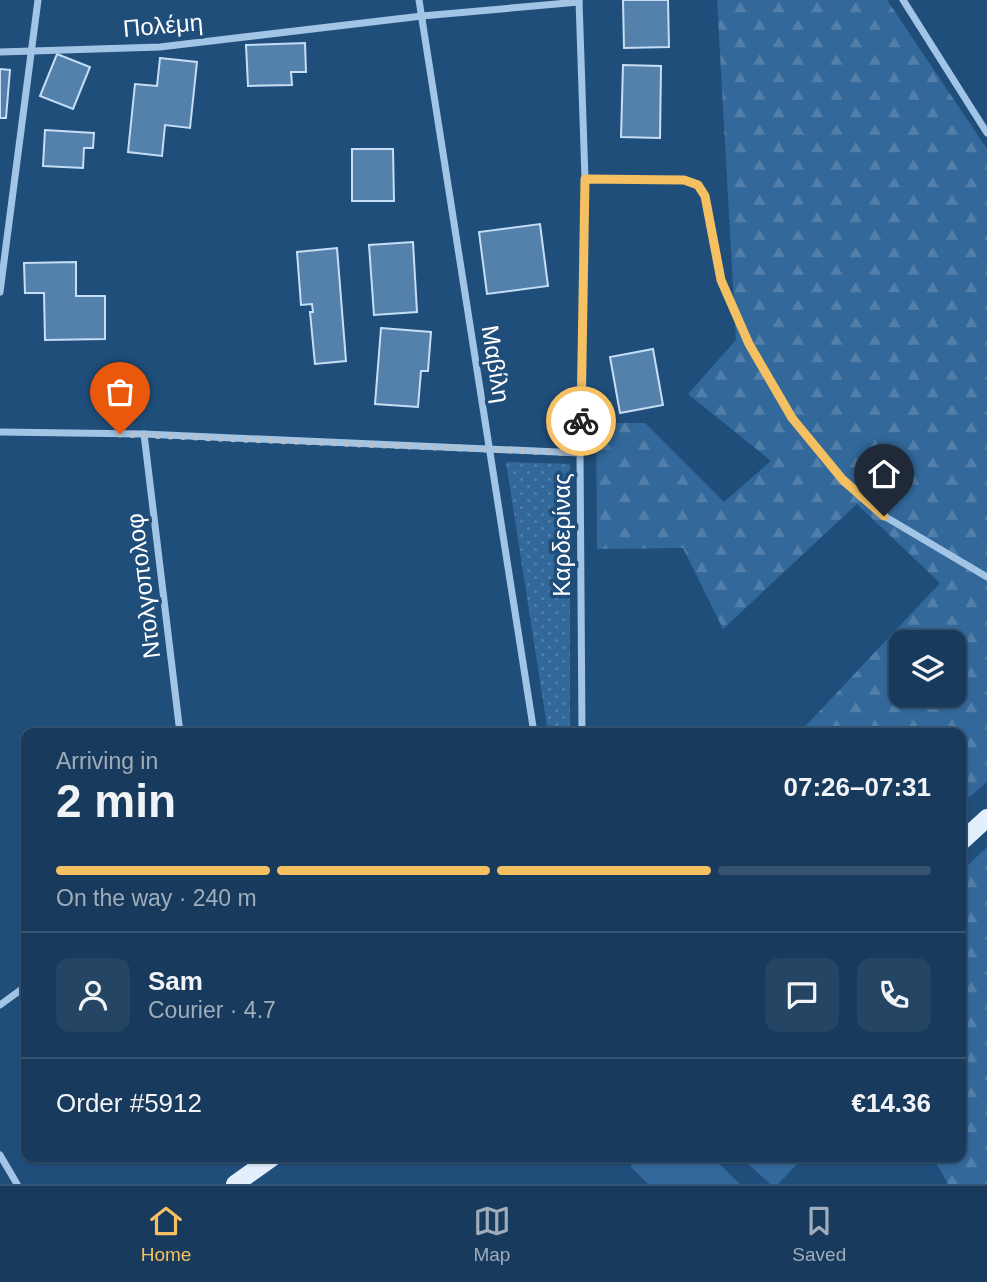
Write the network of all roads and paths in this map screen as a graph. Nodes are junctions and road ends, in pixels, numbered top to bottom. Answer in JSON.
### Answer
{"nodes":[{"id":1,"x":38,"y":0,"type":"edge"},
{"id":2,"x":419,"y":0,"type":"edge"},
{"id":3,"x":903,"y":0,"type":"edge"},
{"id":4,"x":579,"y":1,"type":"edge"},
{"id":5,"x":422,"y":16,"type":"junction"},
{"id":6,"x":0,"y":52,"type":"edge"},
{"id":7,"x":31,"y":52,"type":"junction"},
{"id":8,"x":987,"y":133,"type":"edge"},
{"id":9,"x":585,"y":179,"type":"junction"},
{"id":10,"x":0,"y":292,"type":"edge"},
{"id":11,"x":0,"y":432,"type":"edge"},
{"id":12,"x":144,"y":434,"type":"junction"},
{"id":13,"x":490,"y":451,"type":"junction"},
{"id":14,"x":580,"y":453,"type":"junction"},
{"id":15,"x":987,"y":577,"type":"edge"},
{"id":16,"x":179,"y":728,"type":"edge"},
{"id":17,"x":533,"y":728,"type":"edge"},
{"id":18,"x":582,"y":728,"type":"edge"},
{"id":19,"x":987,"y":818,"type":"edge"},
{"id":20,"x":966,"y":837,"type":"edge"},
{"id":21,"x":21,"y":990,"type":"edge"},
{"id":22,"x":0,"y":1005,"type":"edge"},
{"id":23,"x":0,"y":1155,"type":"edge"},
{"id":24,"x":266,"y":1162,"type":"edge"},
{"id":25,"x":18,"y":1184,"type":"edge"},
{"id":26,"x":235,"y":1184,"type":"edge"}],
"edges":[{"from":1,"to":7,"type":"street"},
{"from":2,"to":5,"type":"street","name":"Μαβίλη"},
{"from":3,"to":8,"type":"street"},
{"from":4,"to":5,"type":"street","name":"Πολέμη"},
{"from":4,"to":9,"type":"street","name":"Καρδερίνας"},
{"from":5,"to":7,"type":"street","name":"Πολέμη"},
{"from":5,"to":13,"type":"street","name":"Μαβίλη"},
{"from":6,"to":7,"type":"street","name":"Πολέμη"},
{"from":7,"to":10,"type":"street"},
{"from":9,"to":14,"type":"street","name":"Καρδερίνας"},
{"from":9,"to":15,"type":"street"},
{"from":11,"to":12,"type":"street"},
{"from":12,"to":13,"type":"street"},
{"from":12,"to":16,"type":"street","name":"Ντολγοπολοφ"},
{"from":13,"to":14,"type":"street"},
{"from":13,"to":17,"type":"street","name":"Μαβίλη"},
{"from":14,"to":18,"type":"street","name":"Καρδερίνας"},
{"from":19,"to":20,"type":"main road"},
{"from":21,"to":22,"type":"street"},
{"from":23,"to":25,"type":"street"},
{"from":24,"to":26,"type":"main road"}]}
